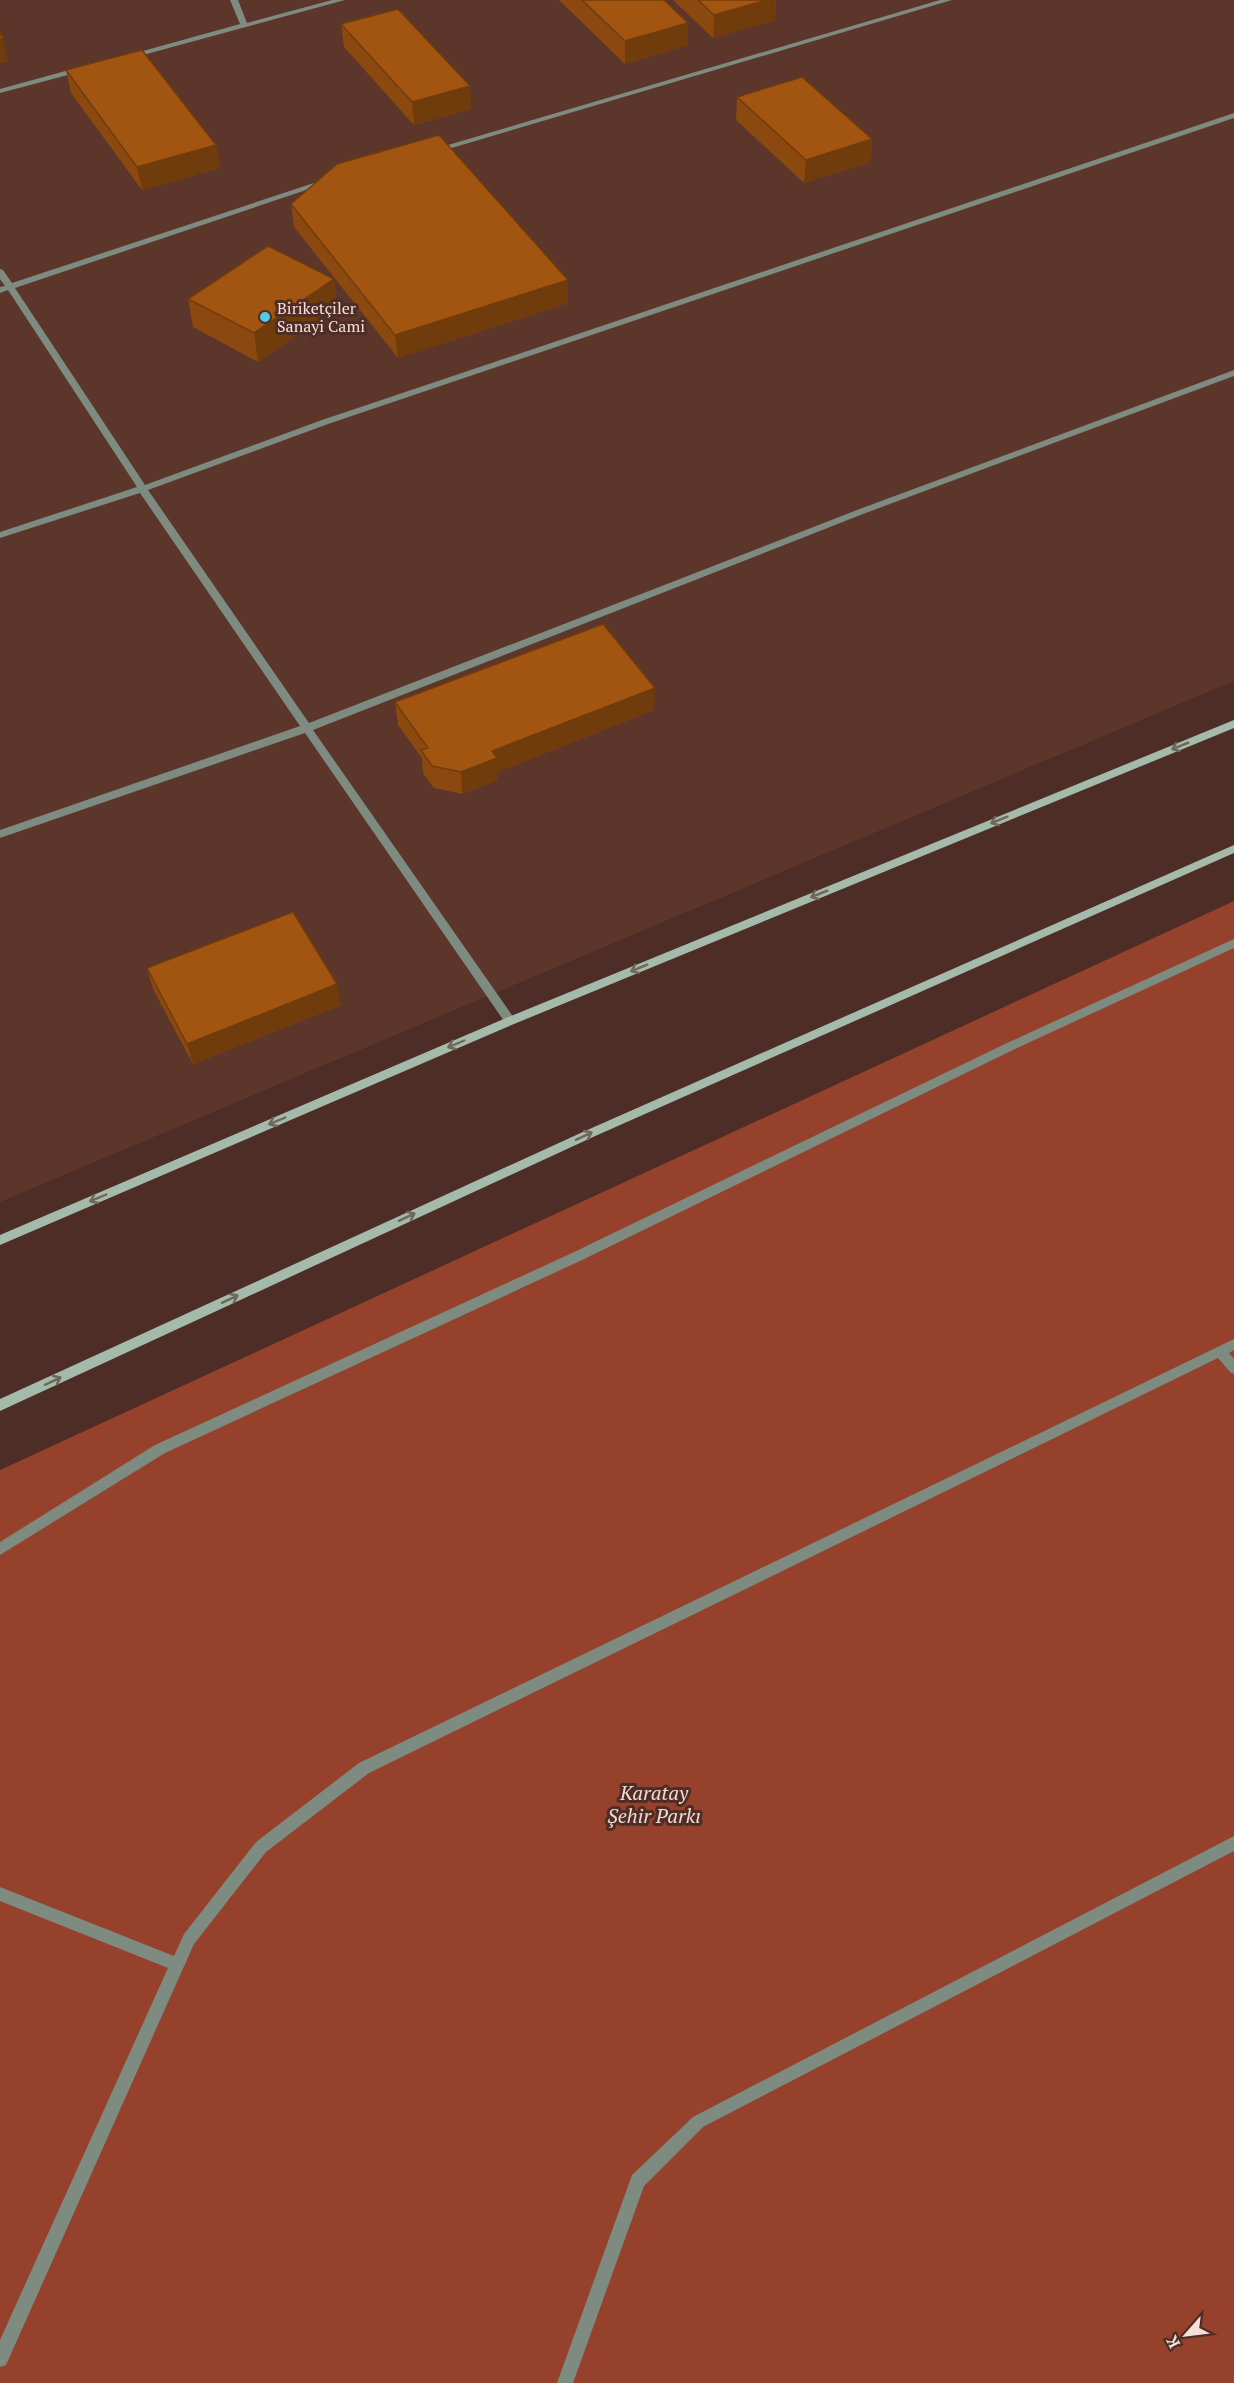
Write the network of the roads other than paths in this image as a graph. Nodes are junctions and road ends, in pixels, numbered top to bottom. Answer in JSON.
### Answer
{"nodes":[{"id":1,"x":234,"y":0,"type":"edge"},
{"id":2,"x":340,"y":0,"type":"edge"},
{"id":3,"x":948,"y":0,"type":"edge"},
{"id":4,"x":244,"y":26,"type":"junction"},
{"id":5,"x":122,"y":58,"type":"edge"},
{"id":6,"x":89,"y":67,"type":"edge"},
{"id":7,"x":0,"y":91,"type":"edge"},
{"id":8,"x":1234,"y":115,"type":"edge"},
{"id":9,"x":420,"y":155,"type":"edge"},
{"id":10,"x":340,"y":178,"type":"edge"},
{"id":11,"x":0,"y":272,"type":"edge"},
{"id":12,"x":5,"y":289,"type":"edge"},
{"id":13,"x":1234,"y":373,"type":"edge"},
{"id":14,"x":142,"y":489,"type":"junction"},
{"id":15,"x":0,"y":535,"type":"edge"},
{"id":16,"x":1234,"y":724,"type":"edge"},
{"id":17,"x":307,"y":728,"type":"junction"},
{"id":18,"x":0,"y":834,"type":"edge"},
{"id":19,"x":1234,"y":849,"type":"edge"},
{"id":20,"x":1234,"y":943,"type":"edge"},
{"id":21,"x":510,"y":1021,"type":"junction"},
{"id":22,"x":0,"y":1240,"type":"edge"},
{"id":23,"x":1234,"y":1344,"type":"edge"},
{"id":24,"x":1220,"y":1351,"type":"junction"},
{"id":25,"x":1234,"y":1368,"type":"edge"},
{"id":26,"x":0,"y":1406,"type":"edge"},
{"id":27,"x":0,"y":1549,"type":"edge"},
{"id":28,"x":1234,"y":1843,"type":"edge"},
{"id":29,"x":0,"y":1894,"type":"edge"},
{"id":30,"x":177,"y":1965,"type":"junction"},
{"id":31,"x":0,"y":2359,"type":"edge"},
{"id":32,"x":565,"y":2383,"type":"edge"}],
"edges":[{"from":1,"to":4,"type":"lane"},
{"from":2,"to":4,"type":"lane"},
{"from":3,"to":9,"type":"lane"},
{"from":4,"to":5,"type":"lane"},
{"from":6,"to":7,"type":"lane"},
{"from":8,"to":14,"type":"lane"},
{"from":10,"to":12,"type":"lane"},
{"from":11,"to":12,"type":"lane"},
{"from":12,"to":14,"type":"lane"},
{"from":13,"to":17,"type":"lane"},
{"from":14,"to":15,"type":"lane"},
{"from":14,"to":17,"type":"lane"},
{"from":16,"to":21,"type":"main road","one_way":true},
{"from":17,"to":18,"type":"lane"},
{"from":17,"to":21,"type":"lane"},
{"from":26,"to":19,"type":"main road","one_way":true},
{"from":20,"to":27,"type":"lane"},
{"from":21,"to":22,"type":"main road","one_way":true},
{"from":23,"to":24,"type":"lane"},
{"from":24,"to":25,"type":"lane"},
{"from":24,"to":30,"type":"lane"},
{"from":28,"to":32,"type":"lane"},
{"from":29,"to":30,"type":"lane"},
{"from":30,"to":31,"type":"lane"}]}
